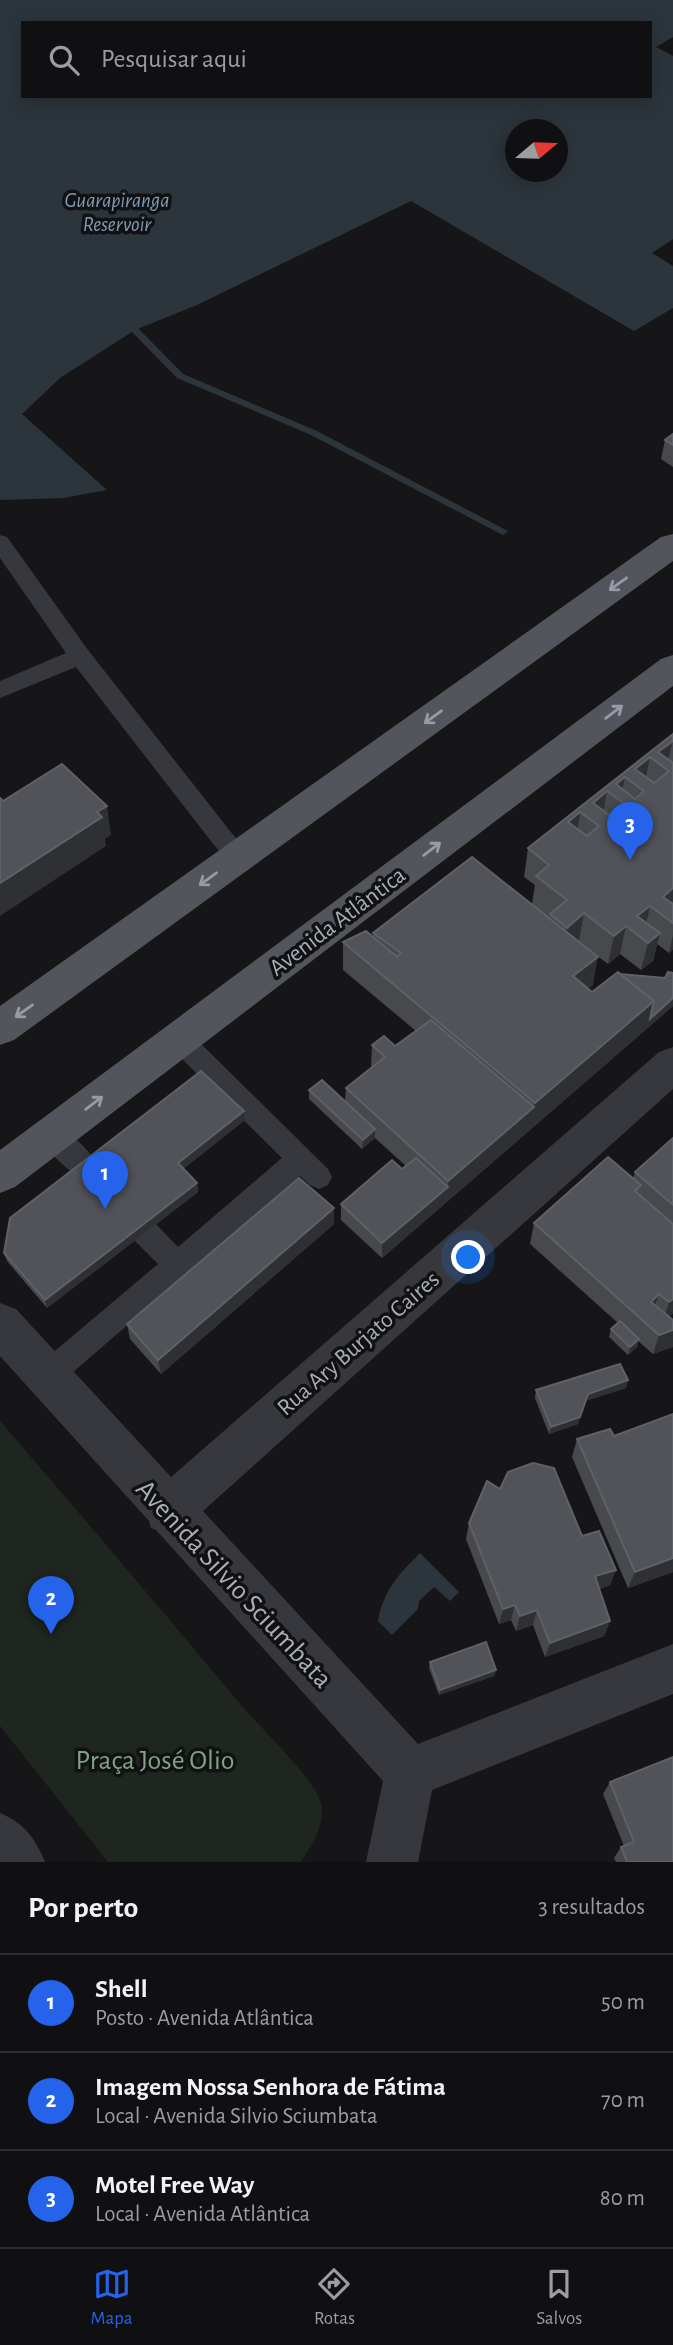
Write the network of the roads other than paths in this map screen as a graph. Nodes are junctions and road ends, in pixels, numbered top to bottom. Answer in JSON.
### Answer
{"nodes":[{"id":1,"x":0,"y":541,"type":"edge"},
{"id":2,"x":673,"y":545,"type":"edge"},
{"id":3,"x":80,"y":656,"type":"junction"},
{"id":4,"x":673,"y":668,"type":"edge"},
{"id":5,"x":0,"y":690,"type":"edge"},
{"id":6,"x":239,"y":856,"type":"junction"},
{"id":7,"x":0,"y":1028,"type":"edge"},
{"id":8,"x":179,"y":1039,"type":"junction"},
{"id":9,"x":673,"y":1064,"type":"edge"},
{"id":10,"x":52,"y":1135,"type":"junction"},
{"id":11,"x":87,"y":1170,"type":"edge"},
{"id":12,"x":0,"y":1174,"type":"edge"},
{"id":13,"x":145,"y":1232,"type":"edge"},
{"id":14,"x":177,"y":1265,"type":"junction"},
{"id":15,"x":0,"y":1324,"type":"edge"},
{"id":16,"x":47,"y":1376,"type":"junction"},
{"id":17,"x":168,"y":1511,"type":"junction"},
{"id":18,"x":673,"y":1669,"type":"edge"},
{"id":19,"x":410,"y":1773,"type":"junction"},
{"id":20,"x":0,"y":1839,"type":"edge"},
{"id":21,"x":19,"y":1862,"type":"edge"},
{"id":22,"x":392,"y":1862,"type":"edge"}],
"edges":[{"from":1,"to":3,"type":"lane"},
{"from":2,"to":6,"type":"main road","one_way":true},
{"from":3,"to":5,"type":"lane"},
{"from":3,"to":6,"type":"lane"},
{"from":8,"to":4,"type":"main road","name":"Avenida Atlântica","one_way":true},
{"from":6,"to":7,"type":"main road","one_way":true},
{"from":10,"to":8,"type":"main road","name":"Avenida Atlântica","one_way":true},
{"from":8,"to":14,"type":"lane"},
{"from":9,"to":17,"type":"street","name":"Rua Ary Burjato Caires"},
{"from":10,"to":11,"type":"lane"},
{"from":10,"to":12,"type":"main road","name":"Avenida Atlântica"},
{"from":13,"to":14,"type":"lane"},
{"from":14,"to":16,"type":"lane"},
{"from":15,"to":16,"type":"street","name":"Avenida Silvio Sciumbata"},
{"from":16,"to":17,"type":"street","name":"Avenida Silvio Sciumbata"},
{"from":17,"to":19,"type":"street","name":"Avenida Silvio Sciumbata"},
{"from":18,"to":19,"type":"street"},
{"from":19,"to":22,"type":"street"},
{"from":20,"to":21,"type":"street"}]}
